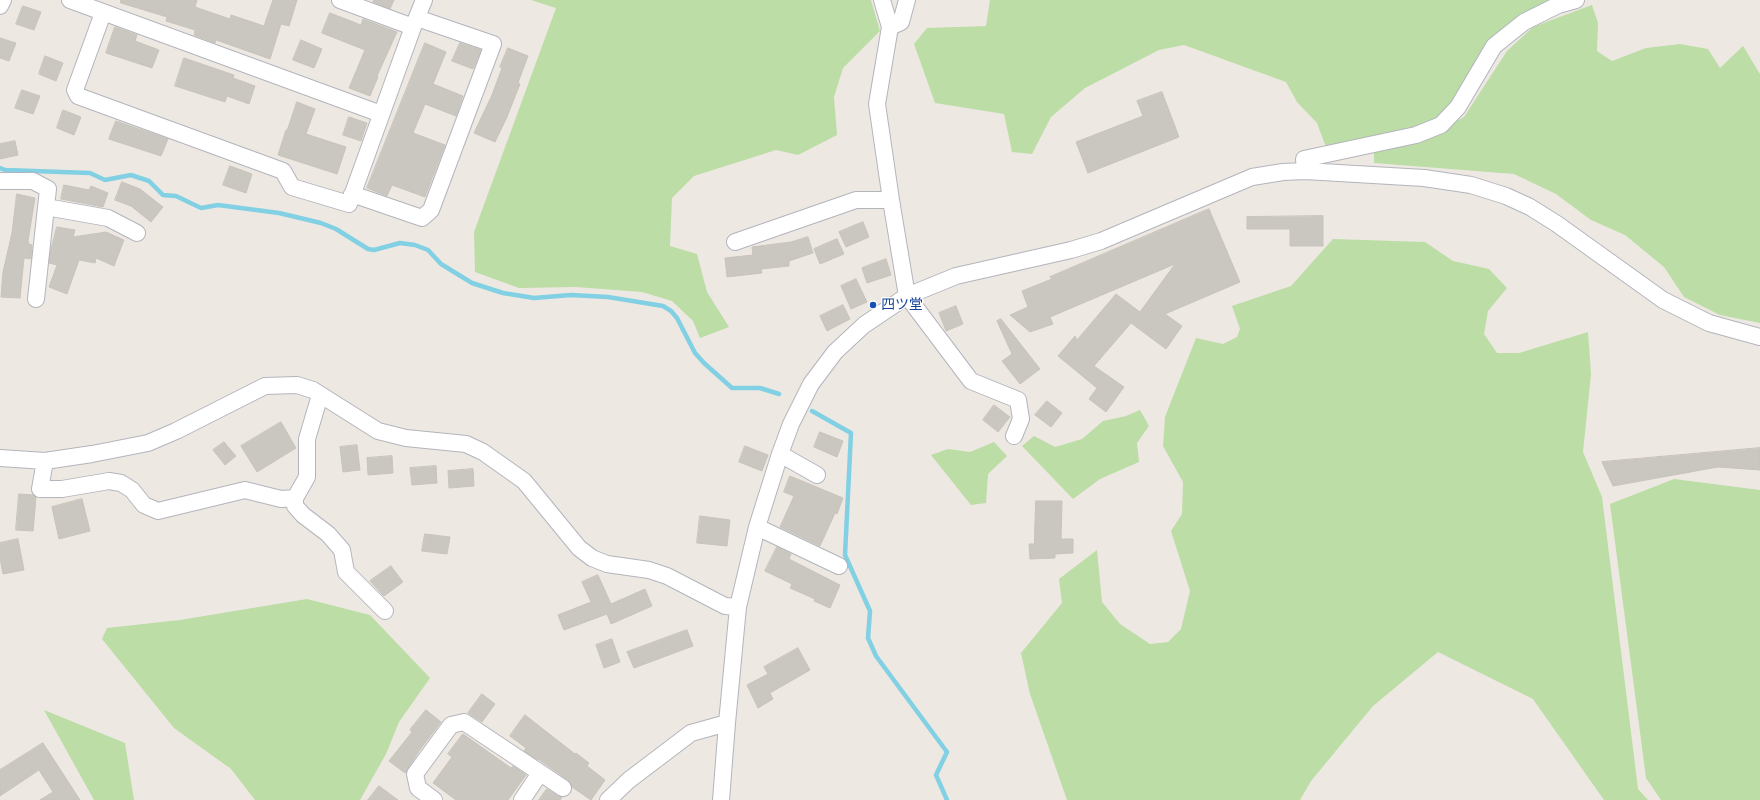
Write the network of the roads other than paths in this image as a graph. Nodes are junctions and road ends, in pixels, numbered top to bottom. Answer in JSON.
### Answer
{"nodes":[{"id":1,"x":3,"y":0,"type":"edge"},
{"id":2,"x":70,"y":0,"type":"edge"},
{"id":3,"x":340,"y":0,"type":"edge"},
{"id":4,"x":424,"y":0,"type":"edge"},
{"id":5,"x":882,"y":0,"type":"edge"},
{"id":6,"x":907,"y":0,"type":"edge"},
{"id":7,"x":1576,"y":0,"type":"edge"},
{"id":8,"x":0,"y":6,"type":"edge"},
{"id":9,"x":103,"y":13,"type":"junction"},
{"id":10,"x":415,"y":22,"type":"junction"},
{"id":11,"x":890,"y":27,"type":"junction"},
{"id":12,"x":381,"y":114,"type":"junction"},
{"id":13,"x":1305,"y":171,"type":"junction"},
{"id":14,"x":0,"y":181,"type":"edge"},
{"id":15,"x":352,"y":194,"type":"junction"},
{"id":16,"x":891,"y":200,"type":"junction"},
{"id":17,"x":46,"y":207,"type":"junction"},
{"id":18,"x":137,"y":233,"type":"dead end"},
{"id":19,"x":735,"y":242,"type":"dead end"},
{"id":20,"x":907,"y":296,"type":"junction"},
{"id":21,"x":36,"y":299,"type":"dead end"},
{"id":22,"x":1760,"y":337,"type":"edge"},
{"id":23,"x":320,"y":395,"type":"junction"},
{"id":24,"x":1014,"y":436,"type":"dead end"},
{"id":25,"x":780,"y":454,"type":"junction"},
{"id":26,"x":0,"y":458,"type":"edge"},
{"id":27,"x":45,"y":461,"type":"junction"},
{"id":28,"x":817,"y":475,"type":"dead end"},
{"id":29,"x":295,"y":498,"type":"junction"},
{"id":30,"x":757,"y":527,"type":"junction"},
{"id":31,"x":839,"y":566,"type":"dead end"},
{"id":32,"x":738,"y":607,"type":"junction"},
{"id":33,"x":385,"y":612,"type":"dead end"},
{"id":34,"x":727,"y":723,"type":"junction"},
{"id":35,"x":540,"y":773,"type":"junction"},
{"id":36,"x":563,"y":788,"type":"dead end"},
{"id":37,"x":434,"y":800,"type":"edge"},
{"id":38,"x":522,"y":800,"type":"edge"},
{"id":39,"x":608,"y":800,"type":"edge"},
{"id":40,"x":721,"y":800,"type":"edge"}],
"edges":[{"from":1,"to":8,"type":"street"},
{"from":2,"to":9,"type":"street"},
{"from":3,"to":10,"type":"street"},
{"from":4,"to":10,"type":"street"},
{"from":5,"to":11,"type":"street"},
{"from":6,"to":11,"type":"street"},
{"from":7,"to":13,"type":"street"},
{"from":9,"to":12,"type":"street"},
{"from":9,"to":15,"type":"street"},
{"from":10,"to":12,"type":"street"},
{"from":10,"to":15,"type":"street"},
{"from":11,"to":16,"type":"street"},
{"from":12,"to":15,"type":"street"},
{"from":13,"to":20,"type":"street"},
{"from":13,"to":22,"type":"street"},
{"from":14,"to":17,"type":"street"},
{"from":16,"to":19,"type":"street"},
{"from":16,"to":20,"type":"street"},
{"from":17,"to":18,"type":"street"},
{"from":17,"to":21,"type":"street"},
{"from":20,"to":24,"type":"street"},
{"from":20,"to":25,"type":"street"},
{"from":23,"to":27,"type":"street"},
{"from":23,"to":29,"type":"street"},
{"from":23,"to":32,"type":"street"},
{"from":25,"to":28,"type":"street"},
{"from":25,"to":30,"type":"street"},
{"from":26,"to":27,"type":"street"},
{"from":27,"to":29,"type":"street"},
{"from":29,"to":33,"type":"street"},
{"from":30,"to":31,"type":"street"},
{"from":30,"to":32,"type":"street"},
{"from":32,"to":34,"type":"street"},
{"from":34,"to":39,"type":"street"},
{"from":34,"to":40,"type":"street"},
{"from":35,"to":36,"type":"street"},
{"from":35,"to":37,"type":"street"},
{"from":35,"to":38,"type":"street"}]}
